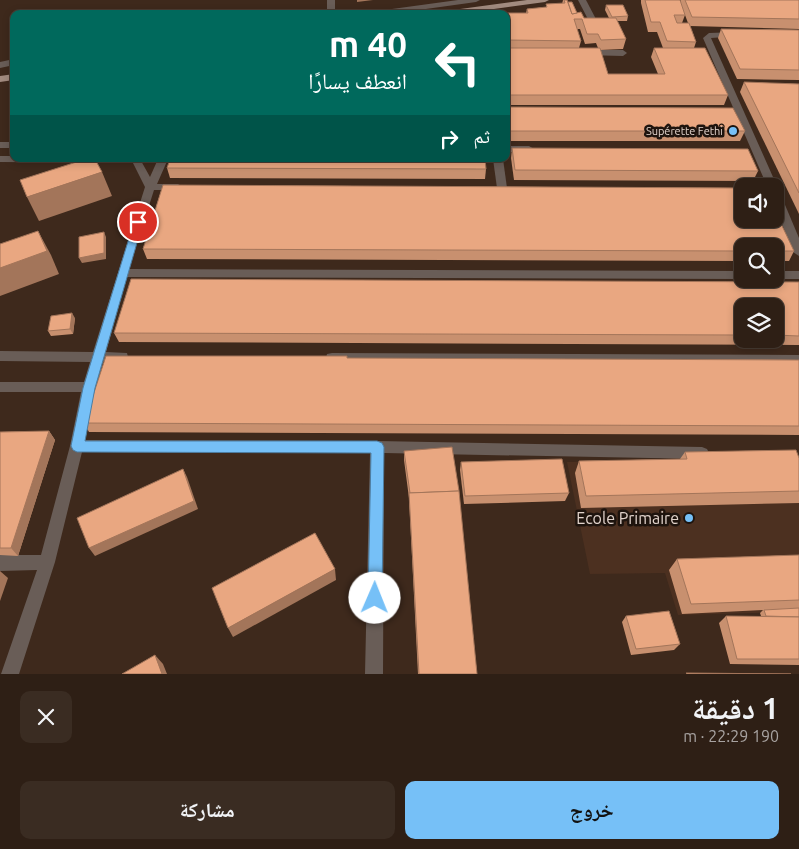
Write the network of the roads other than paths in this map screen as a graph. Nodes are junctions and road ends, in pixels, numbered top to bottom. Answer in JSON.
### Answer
{"nodes":[{"id":1,"x":476,"y":0,"type":"edge"},
{"id":2,"x":545,"y":0,"type":"edge"},
{"id":3,"x":582,"y":0,"type":"edge"},
{"id":4,"x":400,"y":10,"type":"edge"},
{"id":5,"x":478,"y":10,"type":"edge"},
{"id":6,"x":594,"y":24,"type":"edge"},
{"id":7,"x":744,"y":34,"type":"edge"},
{"id":8,"x":574,"y":53,"type":"edge"},
{"id":9,"x":623,"y":53,"type":"dead end"},
{"id":10,"x":510,"y":149,"type":"edge"},
{"id":11,"x":536,"y":149,"type":"edge"},
{"id":12,"x":137,"y":162,"type":"edge"},
{"id":13,"x":162,"y":162,"type":"edge"},
{"id":14,"x":498,"y":162,"type":"edge"},
{"id":15,"x":767,"y":178,"type":"edge"},
{"id":16,"x":150,"y":187,"type":"junction"},
{"id":17,"x":189,"y":187,"type":"edge"},
{"id":18,"x":502,"y":188,"type":"edge"},
{"id":19,"x":784,"y":210,"type":"edge"},
{"id":20,"x":795,"y":230,"type":"edge"},
{"id":21,"x":799,"y":252,"type":"edge"},
{"id":22,"x":122,"y":273,"type":"junction"},
{"id":23,"x":734,"y":275,"type":"edge"},
{"id":24,"x":784,"y":275,"type":"edge"},
{"id":25,"x":799,"y":275,"type":"edge"},
{"id":26,"x":0,"y":356,"type":"edge"},
{"id":27,"x":98,"y":357,"type":"junction"},
{"id":28,"x":138,"y":358,"type":"edge"},
{"id":29,"x":315,"y":358,"type":"edge"},
{"id":30,"x":799,"y":360,"type":"edge"},
{"id":31,"x":0,"y":387,"type":"edge"},
{"id":32,"x":89,"y":388,"type":"junction"},
{"id":33,"x":77,"y":446,"type":"junction"},
{"id":34,"x":377,"y":447,"type":"junction"},
{"id":35,"x":720,"y":454,"type":"edge"},
{"id":36,"x":47,"y":562,"type":"junction"},
{"id":37,"x":0,"y":563,"type":"edge"},
{"id":38,"x":10,"y":674,"type":"edge"},
{"id":39,"x":374,"y":674,"type":"edge"}],
"edges":[{"from":1,"to":4,"type":"street"},
{"from":2,"to":5,"type":"main road"},
{"from":3,"to":6,"type":"street"},
{"from":7,"to":15,"type":"street"},
{"from":8,"to":9,"type":"street"},
{"from":10,"to":11,"type":"street"},
{"from":12,"to":16,"type":"street"},
{"from":13,"to":16,"type":"street"},
{"from":14,"to":18,"type":"street"},
{"from":16,"to":17,"type":"street"},
{"from":16,"to":22,"type":"street"},
{"from":19,"to":20,"type":"street"},
{"from":20,"to":21,"type":"street"},
{"from":22,"to":23,"type":"street"},
{"from":22,"to":27,"type":"street"},
{"from":24,"to":25,"type":"street"},
{"from":26,"to":27,"type":"street"},
{"from":27,"to":28,"type":"street"},
{"from":27,"to":32,"type":"street"},
{"from":29,"to":30,"type":"street"},
{"from":31,"to":32,"type":"street"},
{"from":32,"to":33,"type":"street"},
{"from":33,"to":34,"type":"street"},
{"from":33,"to":36,"type":"street"},
{"from":34,"to":35,"type":"street"},
{"from":34,"to":39,"type":"street"},
{"from":36,"to":37,"type":"street"},
{"from":36,"to":38,"type":"street"}]}
